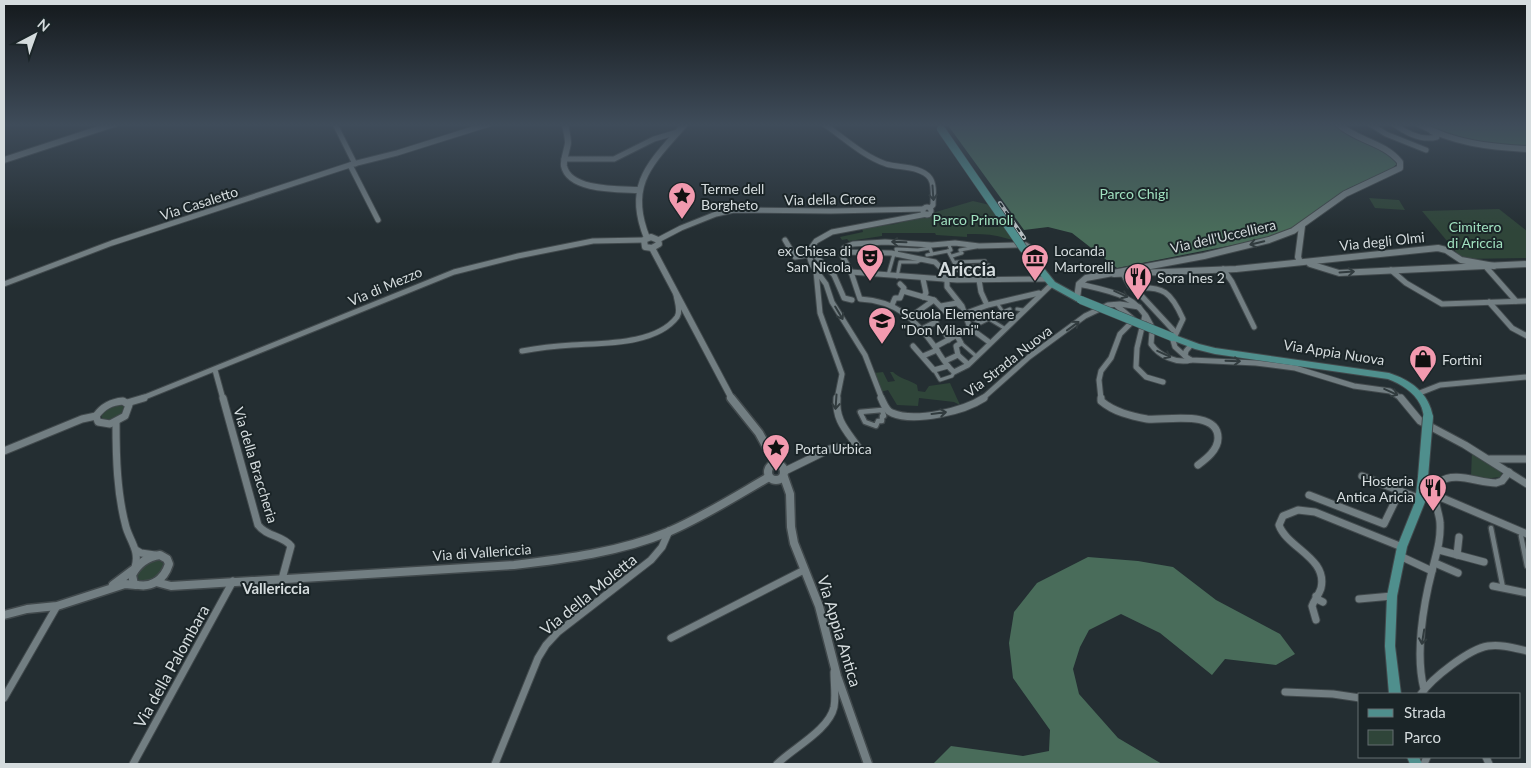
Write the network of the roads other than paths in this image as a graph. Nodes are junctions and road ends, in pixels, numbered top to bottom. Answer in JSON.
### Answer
{"nodes":[{"id":1,"x":564,"y":159,"type":"edge"},
{"id":2,"x":350,"y":160,"type":"edge"},
{"id":3,"x":369,"y":160,"type":"edge"},
{"id":4,"x":657,"y":160,"type":"edge"},
{"id":5,"x":876,"y":160,"type":"edge"},
{"id":6,"x":963,"y":160,"type":"edge"},
{"id":7,"x":1398,"y":160,"type":"edge"},
{"id":8,"x":352,"y":164,"type":"junction"},
{"id":9,"x":638,"y":190,"type":"junction"},
{"id":10,"x":930,"y":208,"type":"junction"},
{"id":11,"x":923,"y":209,"type":"junction"},
{"id":12,"x":927,"y":214,"type":"junction"},
{"id":13,"x":378,"y":220,"type":"dead end"},
{"id":14,"x":1302,"y":226,"type":"junction"},
{"id":15,"x":681,"y":228,"type":"junction"},
{"id":16,"x":647,"y":239,"type":"junction"},
{"id":17,"x":658,"y":240,"type":"junction"},
{"id":18,"x":786,"y":240,"type":"dead end"},
{"id":19,"x":948,"y":243,"type":"junction"},
{"id":20,"x":979,"y":246,"type":"junction"},
{"id":21,"x":1022,"y":246,"type":"junction"},
{"id":22,"x":652,"y":248,"type":"junction"},
{"id":23,"x":809,"y":249,"type":"junction"},
{"id":24,"x":948,"y":251,"type":"junction"},
{"id":25,"x":842,"y":252,"type":"junction"},
{"id":26,"x":932,"y":254,"type":"junction"},
{"id":27,"x":982,"y":254,"type":"dead end"},
{"id":28,"x":808,"y":255,"type":"junction"},
{"id":29,"x":895,"y":255,"type":"junction"},
{"id":30,"x":952,"y":256,"type":"junction"},
{"id":31,"x":929,"y":258,"type":"junction"},
{"id":32,"x":919,"y":261,"type":"junction"},
{"id":33,"x":956,"y":262,"type":"junction"},
{"id":34,"x":1300,"y":262,"type":"junction"},
{"id":35,"x":985,"y":263,"type":"junction"},
{"id":36,"x":1527,"y":264,"type":"edge"},
{"id":37,"x":1494,"y":266,"type":"junction"},
{"id":38,"x":1486,"y":267,"type":"junction"},
{"id":39,"x":1134,"y":268,"type":"junction"},
{"id":40,"x":1223,"y":269,"type":"junction"},
{"id":41,"x":961,"y":270,"type":"junction"},
{"id":42,"x":1391,"y":270,"type":"junction"},
{"id":43,"x":816,"y":271,"type":"junction"},
{"id":44,"x":942,"y":271,"type":"junction"},
{"id":45,"x":851,"y":272,"type":"junction"},
{"id":46,"x":1103,"y":274,"type":"junction"},
{"id":47,"x":1123,"y":274,"type":"junction"},
{"id":48,"x":1139,"y":274,"type":"junction"},
{"id":49,"x":888,"y":275,"type":"junction"},
{"id":50,"x":897,"y":277,"type":"junction"},
{"id":51,"x":923,"y":279,"type":"junction"},
{"id":52,"x":945,"y":280,"type":"junction"},
{"id":53,"x":966,"y":280,"type":"junction"},
{"id":54,"x":978,"y":280,"type":"junction"},
{"id":55,"x":1050,"y":282,"type":"junction"},
{"id":56,"x":4,"y":284,"type":"edge"},
{"id":57,"x":900,"y":284,"type":"dead end"},
{"id":58,"x":1078,"y":284,"type":"junction"},
{"id":59,"x":1134,"y":288,"type":"junction"},
{"id":60,"x":903,"y":291,"type":"junction"},
{"id":61,"x":933,"y":291,"type":"dead end"},
{"id":62,"x":1042,"y":292,"type":"junction"},
{"id":63,"x":925,"y":295,"type":"junction"},
{"id":64,"x":676,"y":296,"type":"junction"},
{"id":65,"x":888,"y":297,"type":"dead end"},
{"id":66,"x":895,"y":298,"type":"junction"},
{"id":67,"x":1079,"y":299,"type":"junction"},
{"id":68,"x":852,"y":300,"type":"dead end"},
{"id":69,"x":934,"y":300,"type":"junction"},
{"id":70,"x":1516,"y":301,"type":"junction"},
{"id":71,"x":1527,"y":301,"type":"edge"},
{"id":72,"x":1489,"y":302,"type":"junction"},
{"id":73,"x":998,"y":303,"type":"junction"},
{"id":74,"x":1116,"y":304,"type":"junction"},
{"id":75,"x":892,"y":305,"type":"junction"},
{"id":76,"x":987,"y":305,"type":"junction"},
{"id":77,"x":941,"y":306,"type":"junction"},
{"id":78,"x":961,"y":306,"type":"junction"},
{"id":79,"x":1139,"y":306,"type":"junction"},
{"id":80,"x":1010,"y":310,"type":"dead end"},
{"id":81,"x":1098,"y":310,"type":"junction"},
{"id":82,"x":966,"y":314,"type":"junction"},
{"id":83,"x":1145,"y":315,"type":"junction"},
{"id":84,"x":910,"y":317,"type":"junction"},
{"id":85,"x":951,"y":317,"type":"dead end"},
{"id":86,"x":936,"y":322,"type":"joint"},
{"id":87,"x":979,"y":322,"type":"joint"},
{"id":88,"x":1131,"y":324,"type":"junction"},
{"id":89,"x":1254,"y":327,"type":"dead end"},
{"id":90,"x":970,"y":328,"type":"junction"},
{"id":91,"x":1004,"y":328,"type":"junction"},
{"id":92,"x":922,"y":329,"type":"junction"},
{"id":93,"x":957,"y":336,"type":"junction"},
{"id":94,"x":1174,"y":336,"type":"junction"},
{"id":95,"x":1527,"y":336,"type":"edge"},
{"id":96,"x":949,"y":341,"type":"junction"},
{"id":97,"x":989,"y":342,"type":"junction"},
{"id":98,"x":961,"y":343,"type":"junction"},
{"id":99,"x":1190,"y":345,"type":"junction"},
{"id":100,"x":913,"y":346,"type":"dead end"},
{"id":101,"x":936,"y":348,"type":"junction"},
{"id":102,"x":522,"y":351,"type":"dead end"},
{"id":103,"x":958,"y":355,"type":"junction"},
{"id":104,"x":923,"y":356,"type":"junction"},
{"id":105,"x":976,"y":356,"type":"junction"},
{"id":106,"x":1185,"y":356,"type":"junction"},
{"id":107,"x":1191,"y":360,"type":"junction"},
{"id":108,"x":946,"y":364,"type":"junction"},
{"id":109,"x":968,"y":364,"type":"junction"},
{"id":110,"x":215,"y":370,"type":"junction"},
{"id":111,"x":934,"y":370,"type":"junction"},
{"id":112,"x":954,"y":371,"type":"junction"},
{"id":113,"x":842,"y":374,"type":"junction"},
{"id":114,"x":1527,"y":377,"type":"edge"},
{"id":115,"x":848,"y":379,"type":"dead end"},
{"id":116,"x":1163,"y":382,"type":"dead end"},
{"id":117,"x":1416,"y":394,"type":"junction"},
{"id":118,"x":128,"y":406,"type":"junction"},
{"id":119,"x":882,"y":410,"type":"joint"},
{"id":120,"x":96,"y":416,"type":"junction"},
{"id":121,"x":1425,"y":420,"type":"junction"},
{"id":122,"x":116,"y":423,"type":"junction"},
{"id":123,"x":4,"y":450,"type":"edge"},
{"id":124,"x":1490,"y":459,"type":"junction"},
{"id":125,"x":1527,"y":459,"type":"edge"},
{"id":126,"x":776,"y":464,"type":"junction"},
{"id":127,"x":1198,"y":465,"type":"dead end"},
{"id":128,"x":1509,"y":472,"type":"junction"},
{"id":129,"x":784,"y":474,"type":"junction"},
{"id":130,"x":1362,"y":476,"type":"dead end"},
{"id":131,"x":769,"y":477,"type":"junction"},
{"id":132,"x":1527,"y":484,"type":"edge"},
{"id":133,"x":1400,"y":491,"type":"junction"},
{"id":134,"x":1421,"y":494,"type":"junction"},
{"id":135,"x":1309,"y":495,"type":"dead end"},
{"id":136,"x":1491,"y":528,"type":"dead end"},
{"id":137,"x":669,"y":531,"type":"junction"},
{"id":138,"x":1524,"y":535,"type":"edge"},
{"id":139,"x":1459,"y":537,"type":"dead end"},
{"id":140,"x":136,"y":550,"type":"junction"},
{"id":141,"x":1439,"y":550,"type":"junction"},
{"id":142,"x":1401,"y":552,"type":"junction"},
{"id":143,"x":156,"y":555,"type":"junction"},
{"id":144,"x":1457,"y":555,"type":"junction"},
{"id":145,"x":1484,"y":562,"type":"dead end"},
{"id":146,"x":1435,"y":563,"type":"junction"},
{"id":147,"x":1527,"y":566,"type":"edge"},
{"id":148,"x":134,"y":568,"type":"junction"},
{"id":149,"x":804,"y":570,"type":"junction"},
{"id":150,"x":1432,"y":572,"type":"junction"},
{"id":151,"x":166,"y":573,"type":"junction"},
{"id":152,"x":1458,"y":573,"type":"dead end"},
{"id":153,"x":282,"y":579,"type":"junction"},
{"id":154,"x":233,"y":581,"type":"junction"},
{"id":155,"x":156,"y":582,"type":"junction"},
{"id":156,"x":136,"y":585,"type":"junction"},
{"id":157,"x":180,"y":585,"type":"junction"},
{"id":158,"x":1493,"y":586,"type":"dead end"},
{"id":159,"x":1503,"y":588,"type":"junction"},
{"id":160,"x":107,"y":589,"type":"junction"},
{"id":161,"x":1527,"y":593,"type":"edge"},
{"id":162,"x":1316,"y":596,"type":"junction"},
{"id":163,"x":1392,"y":596,"type":"junction"},
{"id":164,"x":1358,"y":599,"type":"dead end"},
{"id":165,"x":1323,"y":602,"type":"dead end"},
{"id":166,"x":57,"y":606,"type":"junction"},
{"id":167,"x":4,"y":615,"type":"edge"},
{"id":168,"x":1316,"y":620,"type":"dead end"},
{"id":169,"x":671,"y":638,"type":"dead end"},
{"id":170,"x":1527,"y":651,"type":"edge"},
{"id":171,"x":834,"y":662,"type":"junction"},
{"id":172,"x":1285,"y":692,"type":"dead end"},
{"id":173,"x":1423,"y":692,"type":"edge"},
{"id":174,"x":1395,"y":693,"type":"edge"},
{"id":175,"x":4,"y":698,"type":"edge"},
{"id":176,"x":1358,"y":698,"type":"edge"},
{"id":177,"x":868,"y":763,"type":"edge"},
{"id":178,"x":133,"y":764,"type":"edge"},
{"id":179,"x":495,"y":764,"type":"edge"},
{"id":180,"x":777,"y":764,"type":"edge"}],
"edges":[{"from":1,"to":9,"type":"street"},
{"from":2,"to":8,"type":"street"},
{"from":3,"to":8,"type":"street","name":"Via Casaletto"},
{"from":4,"to":9,"type":"street"},
{"from":5,"to":10,"type":"street","one_way":true},
{"from":6,"to":21,"type":"main road","name":"Via Appia Nuova","bridge":true},
{"from":7,"to":14,"type":"street","name":"Via dell'Uccelliera"},
{"from":8,"to":13,"type":"street"},
{"from":8,"to":56,"type":"street","name":"Via Casaletto"},
{"from":9,"to":16,"type":"street"},
{"from":10,"to":11,"type":"street","name":"Via della Croce"},
{"from":10,"to":12,"type":"street"},
{"from":11,"to":12,"type":"street"},
{"from":11,"to":15,"type":"street","name":"Via della Croce"},
{"from":12,"to":23,"type":"street","name":"Via della Croce"},
{"from":14,"to":34,"type":"street"},
{"from":14,"to":39,"type":"street","name":"Via dell'Uccelliera","one_way":true},
{"from":15,"to":16,"type":"street","name":"Via della Croce"},
{"from":15,"to":17,"type":"street","name":"Via della Croce"},
{"from":16,"to":17,"type":"street"},
{"from":16,"to":22,"type":"street"},
{"from":16,"to":110,"type":"street","name":"Via di Mezzo"},
{"from":17,"to":22,"type":"street"},
{"from":18,"to":28,"type":"street"},
{"from":19,"to":20,"type":"street"},
{"from":19,"to":24,"type":"street"},
{"from":19,"to":25,"type":"street","one_way":true},
{"from":20,"to":21,"type":"street"},
{"from":20,"to":30,"type":"street"},
{"from":21,"to":55,"type":"main road","name":"Via Appia Nuova"},
{"from":22,"to":64,"type":"street"},
{"from":23,"to":28,"type":"street"},
{"from":23,"to":68,"type":"street"},
{"from":24,"to":26,"type":"street"},
{"from":24,"to":30,"type":"street"},
{"from":25,"to":29,"type":"street"},
{"from":25,"to":45,"type":"street"},
{"from":26,"to":29,"type":"street"},
{"from":26,"to":31,"type":"street"},
{"from":27,"to":35,"type":"street"},
{"from":28,"to":43,"type":"street","name":"Via Strada Nuova"},
{"from":29,"to":32,"type":"street"},
{"from":29,"to":49,"type":"street"},
{"from":30,"to":33,"type":"street"},
{"from":31,"to":32,"type":"street"},
{"from":31,"to":44,"type":"street"},
{"from":32,"to":50,"type":"street"},
{"from":33,"to":35,"type":"street"},
{"from":33,"to":41,"type":"street"},
{"from":34,"to":37,"type":"street","name":"Via degli Olmi"},
{"from":34,"to":40,"type":"street","name":"Via degli Olmi"},
{"from":34,"to":42,"type":"street","one_way":true},
{"from":35,"to":41,"type":"street"},
{"from":36,"to":37,"type":"street"},
{"from":37,"to":38,"type":"street"},
{"from":38,"to":42,"type":"street"},
{"from":38,"to":70,"type":"street"},
{"from":39,"to":46,"type":"street","name":"Via dell'Uccelliera"},
{"from":39,"to":48,"type":"street"},
{"from":40,"to":48,"type":"street","name":"Via degli Olmi"},
{"from":40,"to":89,"type":"street"},
{"from":41,"to":44,"type":"street"},
{"from":41,"to":53,"type":"street"},
{"from":42,"to":72,"type":"street"},
{"from":43,"to":81,"type":"street","name":"Via Strada Nuova","one_way":true},
{"from":43,"to":113,"type":"street"},
{"from":44,"to":52,"type":"street"},
{"from":45,"to":49,"type":"street"},
{"from":45,"to":75,"type":"street"},
{"from":46,"to":47,"type":"street","name":"Via degli Olmi"},
{"from":46,"to":58,"type":"street"},
{"from":47,"to":48,"type":"street","name":"Via degli Olmi"},
{"from":47,"to":59,"type":"street"},
{"from":49,"to":50,"type":"street"},
{"from":50,"to":51,"type":"street"},
{"from":51,"to":52,"type":"street"},
{"from":51,"to":63,"type":"street"},
{"from":52,"to":53,"type":"street"},
{"from":52,"to":78,"type":"street"},
{"from":53,"to":54,"type":"street"},
{"from":54,"to":55,"type":"street"},
{"from":54,"to":76,"type":"street"},
{"from":55,"to":62,"type":"street"},
{"from":55,"to":67,"type":"main road","name":"Via Appia Nuova"},
{"from":57,"to":60,"type":"street"},
{"from":58,"to":67,"type":"street"},
{"from":58,"to":79,"type":"street","one_way":true},
{"from":59,"to":94,"type":"street"},
{"from":59,"to":94,"type":"street"},
{"from":60,"to":63,"type":"street"},
{"from":60,"to":66,"type":"street"},
{"from":61,"to":63,"type":"street"},
{"from":62,"to":73,"type":"street"},
{"from":62,"to":91,"type":"street"},
{"from":63,"to":69,"type":"street"},
{"from":64,"to":102,"type":"street"},
{"from":64,"to":126,"type":"street"},
{"from":65,"to":66,"type":"street"},
{"from":66,"to":75,"type":"street"},
{"from":67,"to":94,"type":"main road","name":"Via Appia Nuova","bridge":true},
{"from":69,"to":77,"type":"street"},
{"from":69,"to":84,"type":"street"},
{"from":70,"to":71,"type":"street"},
{"from":70,"to":72,"type":"street"},
{"from":72,"to":95,"type":"street"},
{"from":73,"to":76,"type":"street"},
{"from":73,"to":80,"type":"street"},
{"from":74,"to":79,"type":"street","name":"Via Strada Nuova"},
{"from":74,"to":81,"type":"street","name":"Via Strada Nuova"},
{"from":74,"to":88,"type":"street"},
{"from":75,"to":84,"type":"street"},
{"from":76,"to":82,"type":"street"},
{"from":77,"to":78,"type":"street"},
{"from":77,"to":85,"type":"street"},
{"from":78,"to":82,"type":"street"},
{"from":79,"to":83,"type":"street"},
{"from":81,"to":88,"type":"street"},
{"from":82,"to":87,"type":"street"},
{"from":82,"to":90,"type":"street"},
{"from":83,"to":107,"type":"street","one_way":true},
{"from":83,"to":116,"type":"street"},
{"from":84,"to":92,"type":"street"},
{"from":86,"to":92,"type":"street"},
{"from":86,"to":96,"type":"street"},
{"from":87,"to":91,"type":"street"},
{"from":88,"to":127,"type":"street"},
{"from":90,"to":93,"type":"street"},
{"from":90,"to":97,"type":"street"},
{"from":91,"to":97,"type":"street"},
{"from":92,"to":101,"type":"street"},
{"from":93,"to":96,"type":"street"},
{"from":93,"to":98,"type":"street"},
{"from":94,"to":99,"type":"main road","name":"Via Appia Nuova"},
{"from":94,"to":106,"type":"street"},
{"from":96,"to":101,"type":"street"},
{"from":97,"to":105,"type":"street"},
{"from":98,"to":103,"type":"street"},
{"from":98,"to":105,"type":"street"},
{"from":99,"to":106,"type":"street"},
{"from":99,"to":117,"type":"main road","name":"Via Appia Nuova"},
{"from":100,"to":104,"type":"street"},
{"from":101,"to":104,"type":"street"},
{"from":101,"to":108,"type":"street"},
{"from":103,"to":108,"type":"street"},
{"from":103,"to":109,"type":"street"},
{"from":104,"to":111,"type":"street"},
{"from":105,"to":109,"type":"street"},
{"from":106,"to":107,"type":"street"},
{"from":107,"to":121,"type":"street","one_way":true},
{"from":108,"to":111,"type":"street"},
{"from":108,"to":112,"type":"street"},
{"from":109,"to":112,"type":"street"},
{"from":110,"to":118,"type":"street","name":"Via di Mezzo"},
{"from":110,"to":153,"type":"street","name":"Via della Braccheria"},
{"from":111,"to":112,"type":"street"},
{"from":113,"to":115,"type":"street"},
{"from":113,"to":129,"type":"street","one_way":true},
{"from":114,"to":117,"type":"street"},
{"from":117,"to":121,"type":"main road","name":"Via Appia Nuova"},
{"from":118,"to":120,"type":"street"},
{"from":118,"to":122,"type":"street"},
{"from":119,"to":119,"type":"street"},
{"from":120,"to":122,"type":"street"},
{"from":120,"to":123,"type":"street"},
{"from":121,"to":124,"type":"street"},
{"from":121,"to":134,"type":"main road","bridge":true},
{"from":122,"to":140,"type":"street"},
{"from":124,"to":125,"type":"street"},
{"from":124,"to":128,"type":"street"},
{"from":126,"to":129,"type":"street"},
{"from":126,"to":131,"type":"street"},
{"from":128,"to":132,"type":"street"},
{"from":128,"to":141,"type":"street"},
{"from":129,"to":131,"type":"street"},
{"from":129,"to":149,"type":"street","name":"Via Appia Antica"},
{"from":130,"to":133,"type":"street"},
{"from":131,"to":137,"type":"street","name":"Via di Vallericcia"},
{"from":133,"to":134,"type":"street"},
{"from":133,"to":135,"type":"street"},
{"from":134,"to":138,"type":"street","bridge":true},
{"from":134,"to":142,"type":"main road"},
{"from":136,"to":159,"type":"street"},
{"from":137,"to":153,"type":"street","name":"Via di Vallericcia"},
{"from":137,"to":179,"type":"street","name":"Via della Moletta"},
{"from":138,"to":147,"type":"street"},
{"from":139,"to":144,"type":"street"},
{"from":140,"to":143,"type":"street"},
{"from":140,"to":148,"type":"street"},
{"from":141,"to":144,"type":"street"},
{"from":141,"to":146,"type":"street"},
{"from":142,"to":150,"type":"street"},
{"from":142,"to":162,"type":"street"},
{"from":142,"to":163,"type":"main road"},
{"from":143,"to":148,"type":"street","name":"Via di Vallericcia"},
{"from":143,"to":151,"type":"street"},
{"from":144,"to":145,"type":"street"},
{"from":146,"to":150,"type":"street"},
{"from":146,"to":152,"type":"street"},
{"from":148,"to":156,"type":"street"},
{"from":148,"to":160,"type":"street","name":"Via di Vallericcia"},
{"from":149,"to":169,"type":"street"},
{"from":149,"to":171,"type":"street","name":"Via Appia Antica"},
{"from":150,"to":173,"type":"street","one_way":true},
{"from":151,"to":155,"type":"street"},
{"from":151,"to":157,"type":"street"},
{"from":153,"to":154,"type":"street","name":"Via di Vallericcia"},
{"from":154,"to":157,"type":"street","name":"Via di Vallericcia"},
{"from":154,"to":178,"type":"street","name":"Via della Palombara"},
{"from":155,"to":156,"type":"street","name":"Via di Vallericcia"},
{"from":155,"to":157,"type":"street","name":"Via di Vallericcia"},
{"from":156,"to":160,"type":"street","name":"Via di Vallericcia"},
{"from":158,"to":159,"type":"street"},
{"from":159,"to":161,"type":"street"},
{"from":160,"to":166,"type":"street","name":"Via di Vallericcia"},
{"from":162,"to":165,"type":"street"},
{"from":162,"to":168,"type":"street"},
{"from":163,"to":164,"type":"street"},
{"from":163,"to":174,"type":"main road"},
{"from":166,"to":167,"type":"street","name":"Via di Vallericcia"},
{"from":166,"to":175,"type":"street"},
{"from":170,"to":173,"type":"street"},
{"from":171,"to":177,"type":"street","name":"Via Appia Antica"},
{"from":171,"to":180,"type":"street"},
{"from":172,"to":176,"type":"street"}]}
